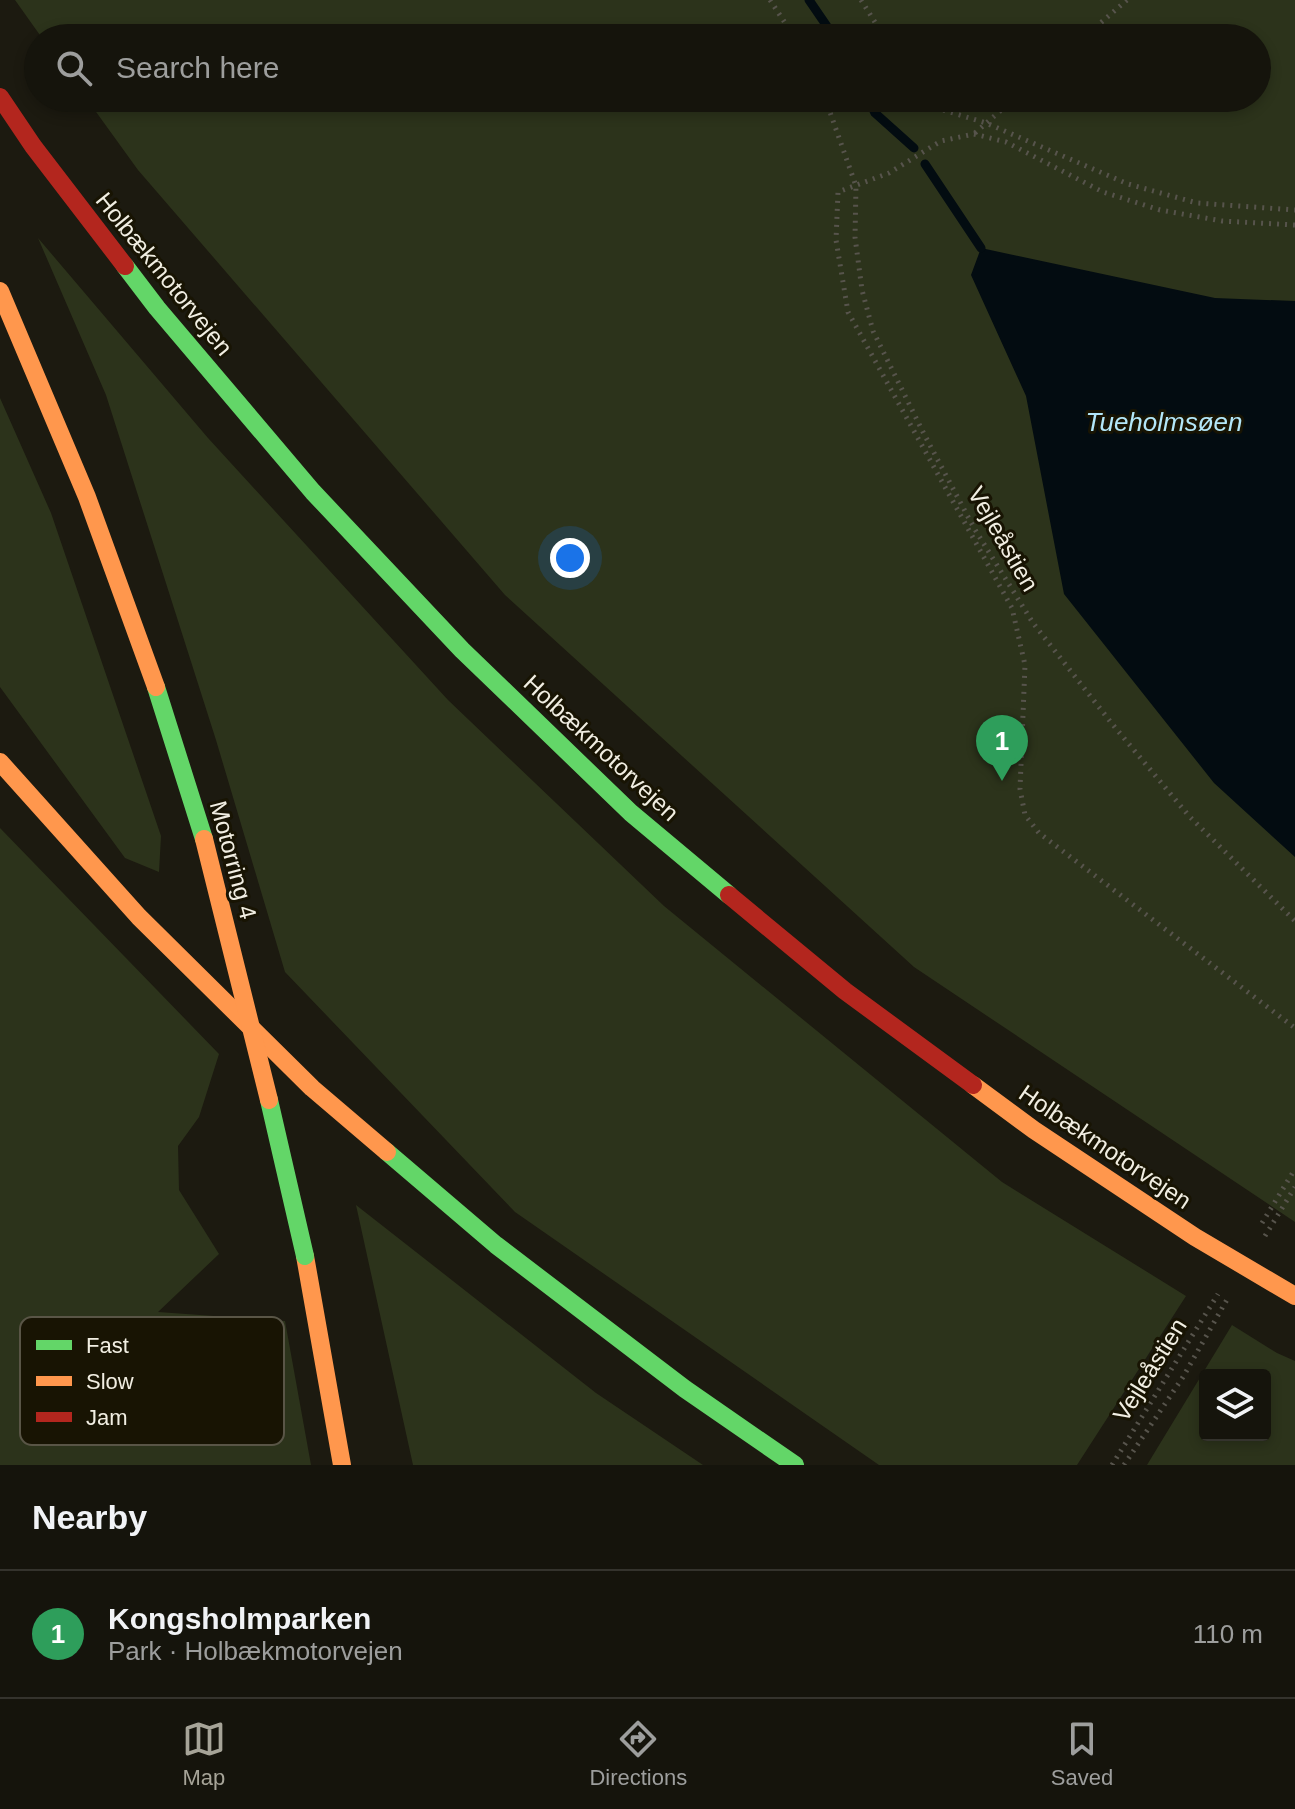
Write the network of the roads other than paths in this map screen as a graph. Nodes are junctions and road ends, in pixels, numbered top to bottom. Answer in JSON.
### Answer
{"nodes":[{"id":1,"x":0,"y":97,"type":"edge"},
{"id":2,"x":0,"y":291,"type":"edge"},
{"id":3,"x":0,"y":762,"type":"edge"},
{"id":4,"x":1295,"y":1296,"type":"edge"},
{"id":5,"x":342,"y":1465,"type":"edge"},
{"id":6,"x":795,"y":1465,"type":"edge"}],
"edges":[{"from":1,"to":4,"type":"highway","name":"Holbækmotorvejen"},
{"from":2,"to":5,"type":"highway","name":"Motorring 4","bridge":true},
{"from":3,"to":6,"type":"highway"}]}
